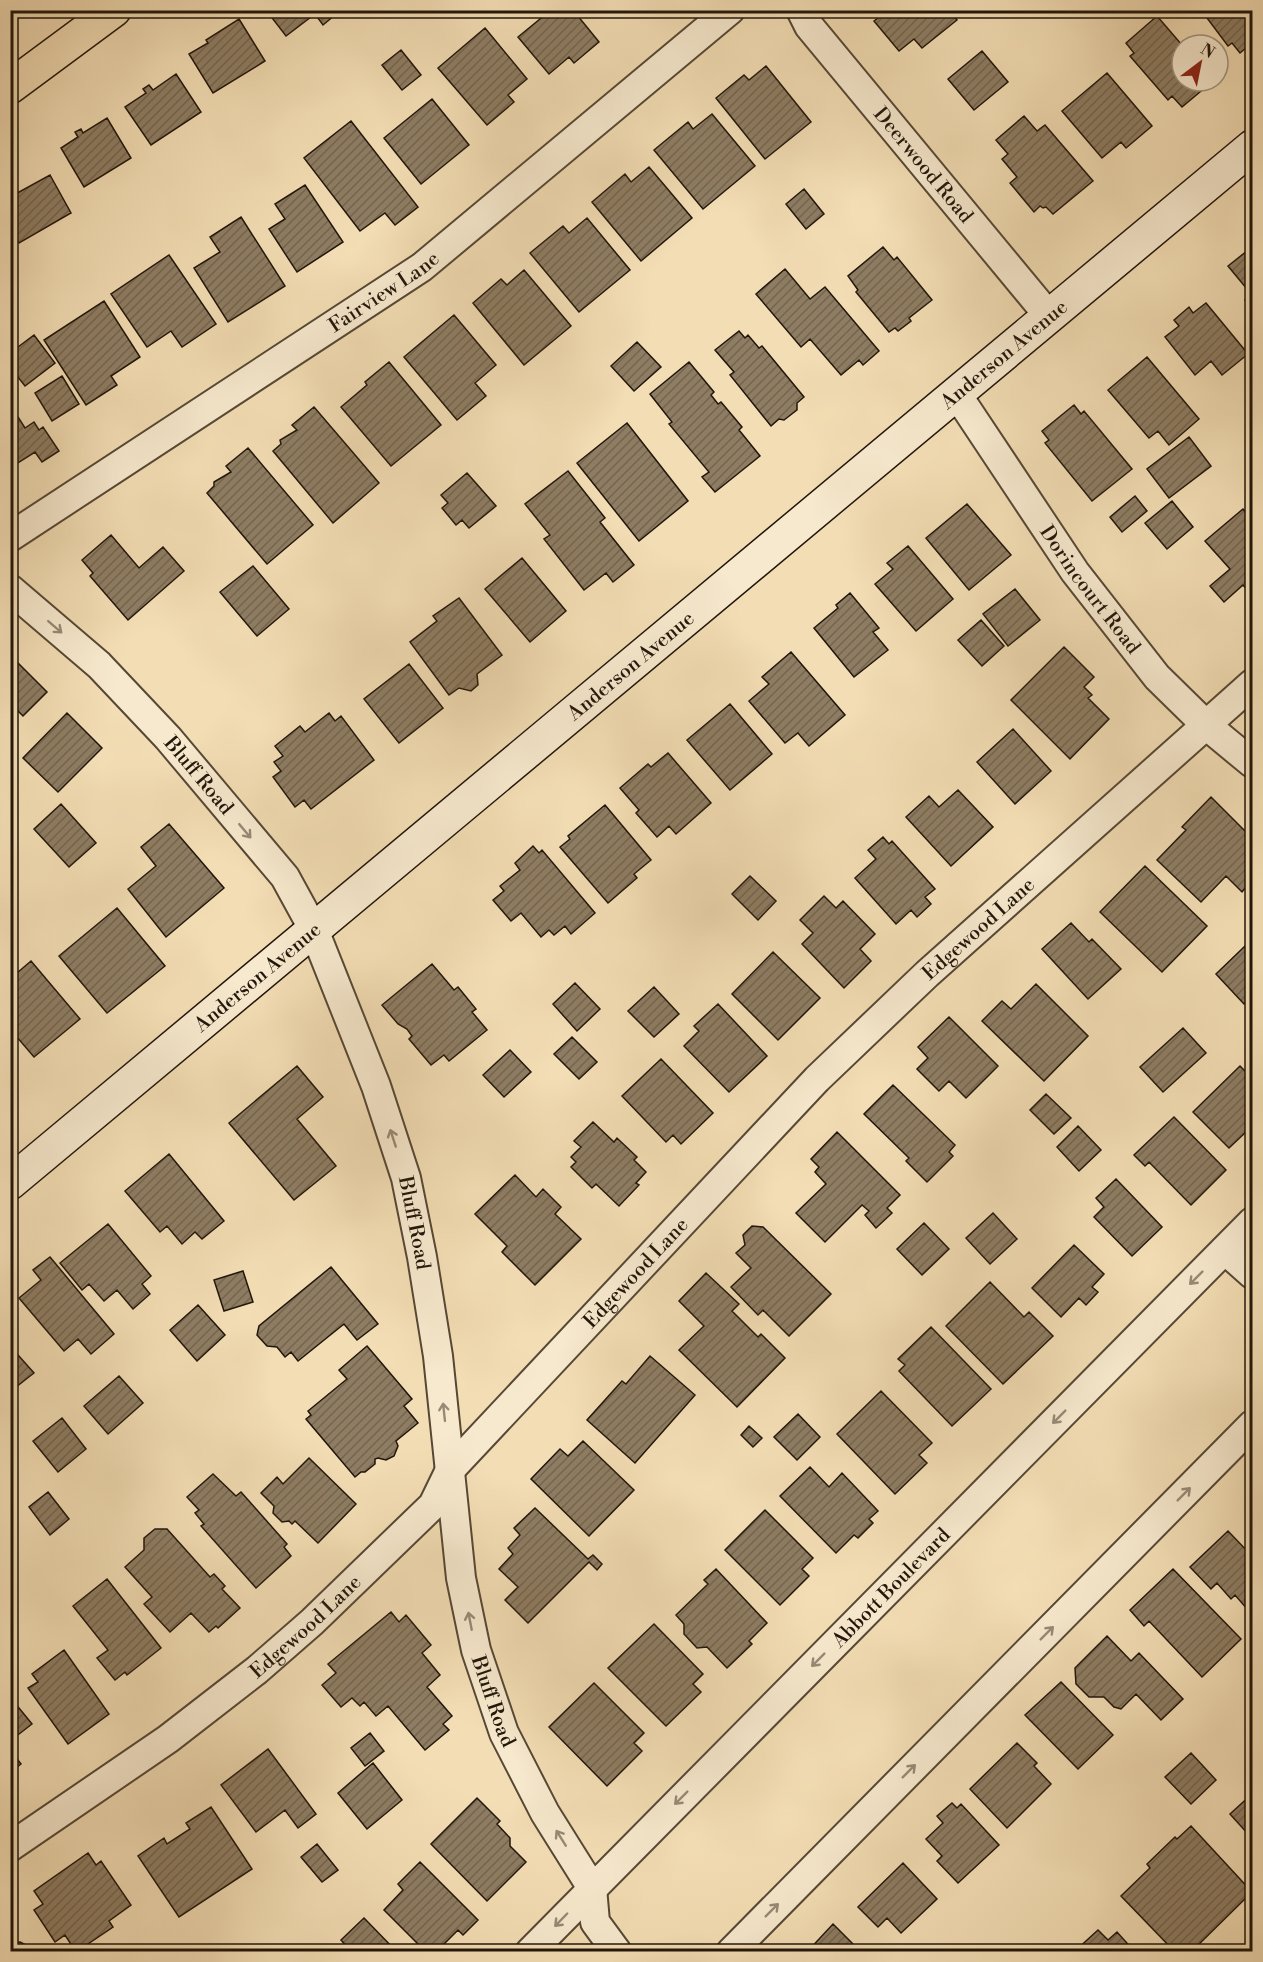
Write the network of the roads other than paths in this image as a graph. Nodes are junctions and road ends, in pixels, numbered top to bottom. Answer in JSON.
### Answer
{"nodes":[{"id":1,"x":114,"y":10,"type":"edge"},
{"id":2,"x":730,"y":10,"type":"edge"},
{"id":3,"x":801,"y":10,"type":"edge"},
{"id":4,"x":10,"y":87,"type":"edge"},
{"id":5,"x":1252,"y":147,"type":"edge"},
{"id":6,"x":1049,"y":316,"type":"junction"},
{"id":7,"x":956,"y":393,"type":"junction"},
{"id":8,"x":10,"y":537,"type":"edge"},
{"id":9,"x":10,"y":589,"type":"edge"},
{"id":10,"x":1252,"y":684,"type":"edge"},
{"id":11,"x":1206,"y":725,"type":"junction"},
{"id":12,"x":1252,"y":763,"type":"edge"},
{"id":13,"x":314,"y":930,"type":"junction"},
{"id":14,"x":10,"y":1183,"type":"edge"},
{"id":15,"x":1252,"y":1222,"type":"edge"},
{"id":16,"x":1224,"y":1250,"type":"junction"},
{"id":17,"x":1252,"y":1274,"type":"edge"},
{"id":18,"x":1252,"y":1425,"type":"edge"},
{"id":19,"x":450,"y":1470,"type":"junction"},
{"id":20,"x":10,"y":1847,"type":"edge"},
{"id":21,"x":592,"y":1888,"type":"junction"},
{"id":22,"x":530,"y":1952,"type":"edge"},
{"id":23,"x":617,"y":1952,"type":"edge"},
{"id":24,"x":731,"y":1952,"type":"edge"}],
"edges":[{"from":1,"to":4,"type":"main road"},
{"from":2,"to":8,"type":"street","name":"Fairview Lane"},
{"from":3,"to":6,"type":"street","name":"Deerwood Road"},
{"from":5,"to":6,"type":"main road","name":"Anderson Avenue"},
{"from":6,"to":7,"type":"main road","name":"Anderson Avenue"},
{"from":7,"to":11,"type":"street","name":"Dorincourt Road"},
{"from":7,"to":13,"type":"main road","name":"Anderson Avenue"},
{"from":9,"to":13,"type":"street","name":"Bluff Road","one_way":true},
{"from":10,"to":11,"type":"street","name":"Edgewood Lane"},
{"from":11,"to":12,"type":"street","name":"Dorincourt Road"},
{"from":11,"to":19,"type":"street","name":"Edgewood Lane"},
{"from":13,"to":14,"type":"main road","name":"Anderson Avenue"},
{"from":19,"to":13,"type":"street","name":"Bluff Road","one_way":true},
{"from":15,"to":16,"type":"street","name":"Abbott Boulevard"},
{"from":16,"to":17,"type":"street"},
{"from":16,"to":21,"type":"street","name":"Abbott Boulevard","one_way":true},
{"from":24,"to":18,"type":"street","one_way":true},
{"from":19,"to":20,"type":"street","name":"Edgewood Lane"},
{"from":21,"to":19,"type":"street","name":"Bluff Road","one_way":true},
{"from":21,"to":22,"type":"street","name":"Abbott Boulevard","one_way":true},
{"from":21,"to":23,"type":"street","name":"Bluff Road"}]}
